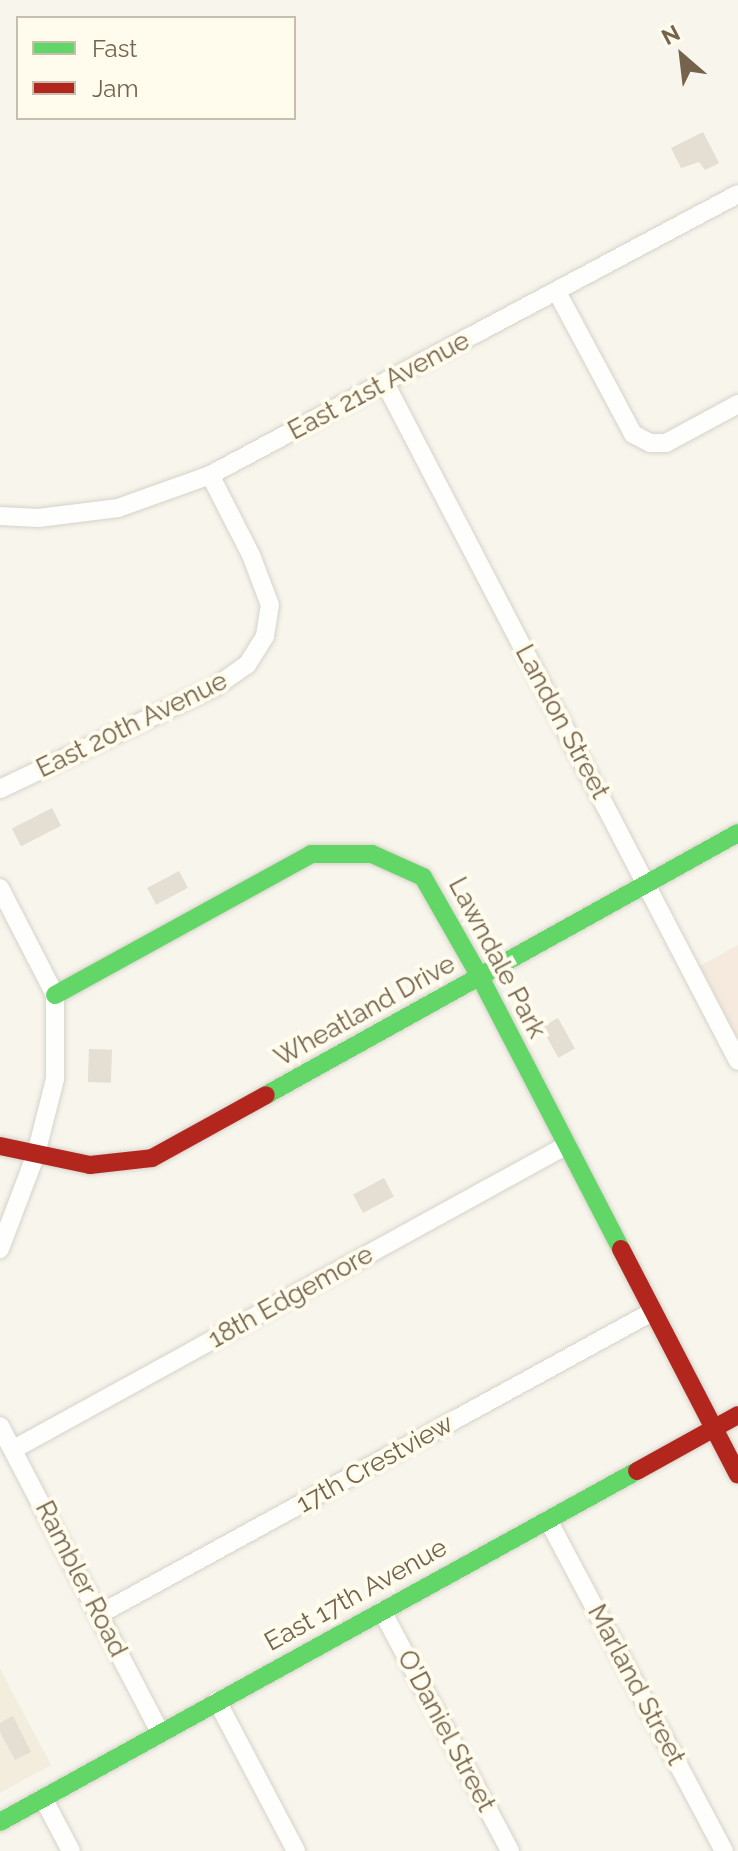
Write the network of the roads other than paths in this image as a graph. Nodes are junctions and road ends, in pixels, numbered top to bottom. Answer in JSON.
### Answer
{"nodes":[{"id":1,"x":738,"y":194,"type":"edge"},
{"id":2,"x":557,"y":292,"type":"junction"},
{"id":3,"x":385,"y":383,"type":"junction"},
{"id":4,"x":738,"y":404,"type":"edge"},
{"id":5,"x":210,"y":475,"type":"junction"},
{"id":6,"x":0,"y":516,"type":"edge"},
{"id":7,"x":0,"y":789,"type":"edge"},
{"id":8,"x":738,"y":833,"type":"edge"},
{"id":9,"x":646,"y":883,"type":"junction"},
{"id":10,"x":0,"y":888,"type":"edge"},
{"id":11,"x":480,"y":977,"type":"junction"},
{"id":12,"x":55,"y":995,"type":"junction"},
{"id":13,"x":738,"y":1061,"type":"edge"},
{"id":14,"x":567,"y":1145,"type":"junction"},
{"id":15,"x":0,"y":1146,"type":"edge"},
{"id":16,"x":36,"y":1154,"type":"junction"},
{"id":17,"x":0,"y":1249,"type":"edge"},
{"id":18,"x":652,"y":1312,"type":"junction"},
{"id":19,"x":738,"y":1415,"type":"edge"},
{"id":20,"x":0,"y":1426,"type":"edge"},
{"id":21,"x":714,"y":1429,"type":"junction"},
{"id":22,"x":14,"y":1449,"type":"junction"},
{"id":23,"x":738,"y":1475,"type":"edge"},
{"id":24,"x":548,"y":1520,"type":"junction"},
{"id":25,"x":382,"y":1611,"type":"junction"},
{"id":26,"x":98,"y":1615,"type":"junction"},
{"id":27,"x":217,"y":1701,"type":"junction"},
{"id":28,"x":160,"y":1732,"type":"junction"},
{"id":29,"x":43,"y":1798,"type":"junction"},
{"id":30,"x":0,"y":1822,"type":"edge"},
{"id":31,"x":725,"y":1847,"type":"edge"},
{"id":32,"x":71,"y":1851,"type":"edge"},
{"id":33,"x":296,"y":1851,"type":"edge"},
{"id":34,"x":510,"y":1851,"type":"edge"}],
"edges":[{"from":1,"to":2,"type":"street","name":"East 21st Avenue"},
{"from":2,"to":3,"type":"street","name":"East 21st Avenue"},
{"from":2,"to":4,"type":"street"},
{"from":3,"to":5,"type":"street","name":"East 21st Avenue"},
{"from":3,"to":9,"type":"street","name":"Landon Street"},
{"from":5,"to":6,"type":"street","name":"East 21st Avenue"},
{"from":5,"to":7,"type":"street","name":"East 20th Avenue"},
{"from":8,"to":9,"type":"street","name":"Wheatland Drive"},
{"from":9,"to":11,"type":"street","name":"Wheatland Drive"},
{"from":9,"to":13,"type":"street","name":"Landon Street"},
{"from":10,"to":12,"type":"street"},
{"from":11,"to":12,"type":"street","name":"Lawndale Park"},
{"from":11,"to":14,"type":"street","name":"Lawndale Park"},
{"from":11,"to":16,"type":"street","name":"Wheatland Drive"},
{"from":12,"to":16,"type":"street"},
{"from":14,"to":18,"type":"street","name":"Lawndale Park"},
{"from":14,"to":22,"type":"street","name":"18th Edgemore"},
{"from":15,"to":16,"type":"street","name":"Wheatland Drive"},
{"from":16,"to":17,"type":"street"},
{"from":18,"to":21,"type":"street","name":"Lawndale Park"},
{"from":18,"to":26,"type":"street","name":"17th Crestview"},
{"from":19,"to":21,"type":"street","name":"East 17th Avenue"},
{"from":20,"to":22,"type":"street","name":"Rambler Road"},
{"from":21,"to":23,"type":"street","name":"Lawndale Park"},
{"from":21,"to":24,"type":"street","name":"East 17th Avenue"},
{"from":22,"to":26,"type":"street","name":"Rambler Road"},
{"from":24,"to":25,"type":"street","name":"East 17th Avenue"},
{"from":24,"to":31,"type":"street","name":"Marland Street"},
{"from":25,"to":27,"type":"street","name":"East 17th Avenue"},
{"from":25,"to":34,"type":"street","name":"O'Daniel Street"},
{"from":26,"to":28,"type":"street","name":"Rambler Road"},
{"from":27,"to":28,"type":"street","name":"East 17th Avenue"},
{"from":27,"to":33,"type":"street"},
{"from":28,"to":29,"type":"street","name":"East 17th Avenue"},
{"from":29,"to":30,"type":"street","name":"East 17th Avenue"},
{"from":29,"to":32,"type":"street"}]}
